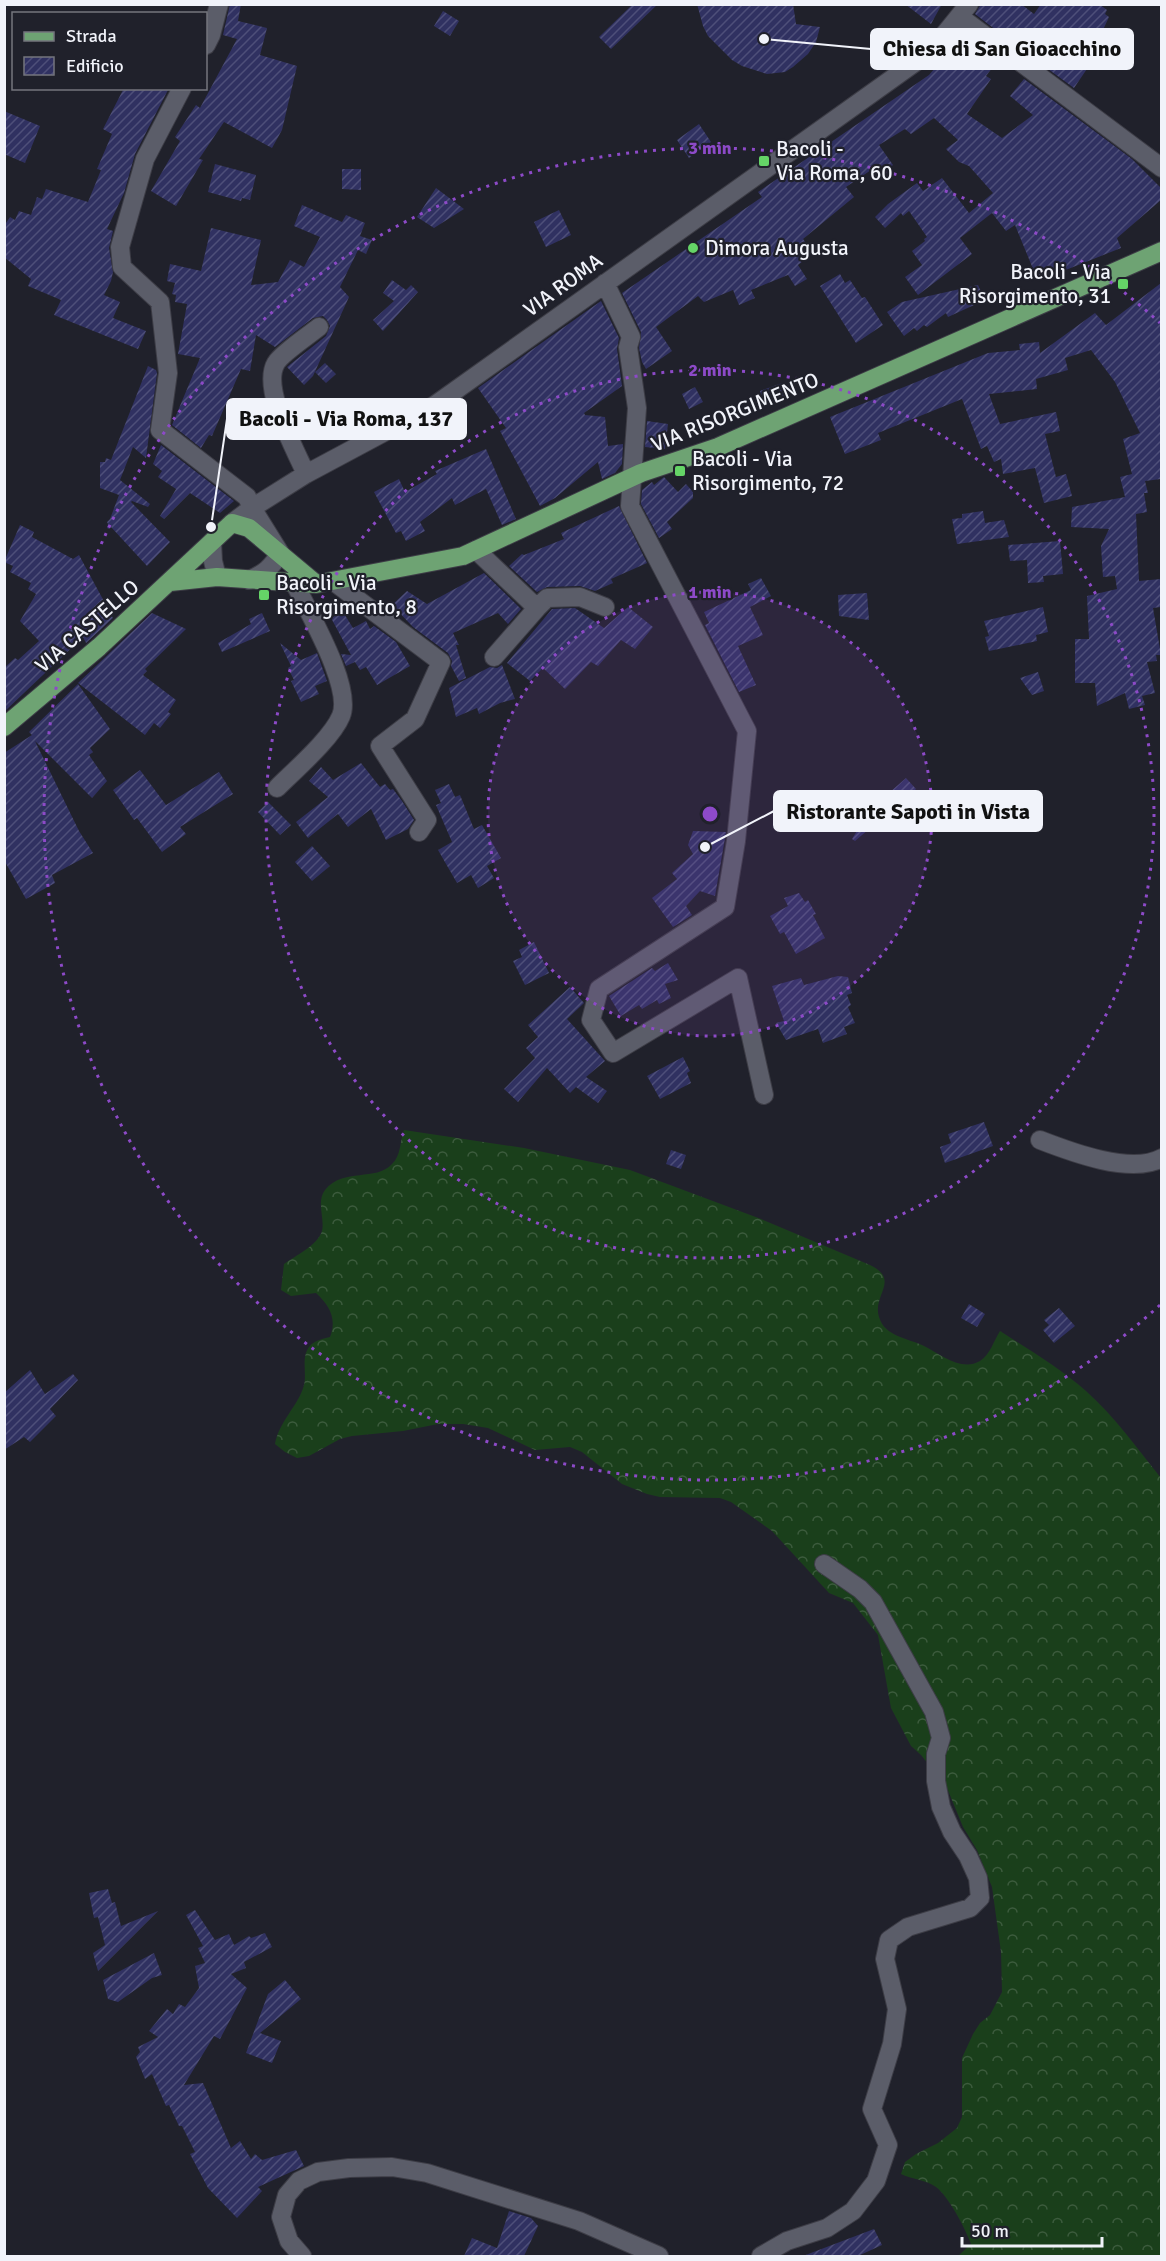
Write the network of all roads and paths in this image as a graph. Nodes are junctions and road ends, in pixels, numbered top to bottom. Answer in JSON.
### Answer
{"nodes":[{"id":1,"x":219,"y":4,"type":"edge"},
{"id":2,"x":965,"y":11,"type":"edge"},
{"id":3,"x":207,"y":43,"type":"edge"},
{"id":4,"x":181,"y":90,"type":"edge"},
{"id":5,"x":1161,"y":168,"type":"edge"},
{"id":6,"x":1161,"y":250,"type":"edge"},
{"id":7,"x":605,"y":283,"type":"junction"},
{"id":8,"x":319,"y":327,"type":"dead end"},
{"id":9,"x":306,"y":474,"type":"junction"},
{"id":10,"x":633,"y":477,"type":"junction"},
{"id":11,"x":252,"y":508,"type":"junction"},
{"id":12,"x":232,"y":523,"type":"junction"},
{"id":13,"x":212,"y":542,"type":"junction"},
{"id":14,"x":476,"y":550,"type":"junction"},
{"id":15,"x":280,"y":553,"type":"junction"},
{"id":16,"x":217,"y":577,"type":"junction"},
{"id":17,"x":249,"y":580,"type":"junction"},
{"id":18,"x":170,"y":582,"type":"junction"},
{"id":19,"x":325,"y":582,"type":"junction"},
{"id":20,"x":295,"y":584,"type":"junction"},
{"id":21,"x":605,"y":607,"type":"dead end"},
{"id":22,"x":537,"y":608,"type":"junction"},
{"id":23,"x":494,"y":657,"type":"dead end"},
{"id":24,"x":4,"y":727,"type":"edge"},
{"id":25,"x":277,"y":788,"type":"dead end"},
{"id":26,"x":419,"y":832,"type":"dead end"},
{"id":27,"x":764,"y":1095,"type":"dead end"},
{"id":28,"x":1040,"y":1140,"type":"dead end"},
{"id":29,"x":1161,"y":1158,"type":"edge"},
{"id":30,"x":824,"y":1564,"type":"dead end"},
{"id":31,"x":302,"y":2256,"type":"edge"},
{"id":32,"x":659,"y":2256,"type":"edge"},
{"id":33,"x":760,"y":2256,"type":"edge"}],
"edges":[{"from":1,"to":3,"type":"street"},
{"from":2,"to":5,"type":"street"},
{"from":2,"to":7,"type":"street","name":"VIA ROMA"},
{"from":4,"to":11,"type":"street"},
{"from":6,"to":10,"type":"main road","name":"VIA RISORGIMENTO"},
{"from":7,"to":9,"type":"street","name":"VIA ROMA"},
{"from":7,"to":10,"type":"street"},
{"from":8,"to":9,"type":"street"},
{"from":9,"to":11,"type":"street","name":"VIA ROMA"},
{"from":10,"to":14,"type":"main road","name":"VIA RISORGIMENTO"},
{"from":10,"to":27,"type":"street"},
{"from":11,"to":12,"type":"street","name":"VIA ROMA"},
{"from":11,"to":15,"type":"street"},
{"from":12,"to":13,"type":"main road","name":"VIA ROMA"},
{"from":12,"to":15,"type":"main road"},
{"from":13,"to":16,"type":"street"},
{"from":13,"to":18,"type":"main road","name":"VIA ROMA"},
{"from":14,"to":19,"type":"main road","name":"VIA RISORGIMENTO"},
{"from":14,"to":22,"type":"street"},
{"from":15,"to":17,"type":"street"},
{"from":15,"to":19,"type":"main road"},
{"from":16,"to":17,"type":"main road","name":"VIA RISORGIMENTO"},
{"from":16,"to":18,"type":"main road","name":"VIA RISORGIMENTO"},
{"from":17,"to":20,"type":"main road","name":"VIA RISORGIMENTO"},
{"from":18,"to":24,"type":"main road","name":"VIA CASTELLO"},
{"from":19,"to":20,"type":"main road","name":"VIA RISORGIMENTO"},
{"from":19,"to":26,"type":"street"},
{"from":20,"to":25,"type":"street"},
{"from":21,"to":22,"type":"street"},
{"from":22,"to":23,"type":"street"},
{"from":28,"to":29,"type":"street"},
{"from":30,"to":33,"type":"street"},
{"from":31,"to":32,"type":"street"}]}
